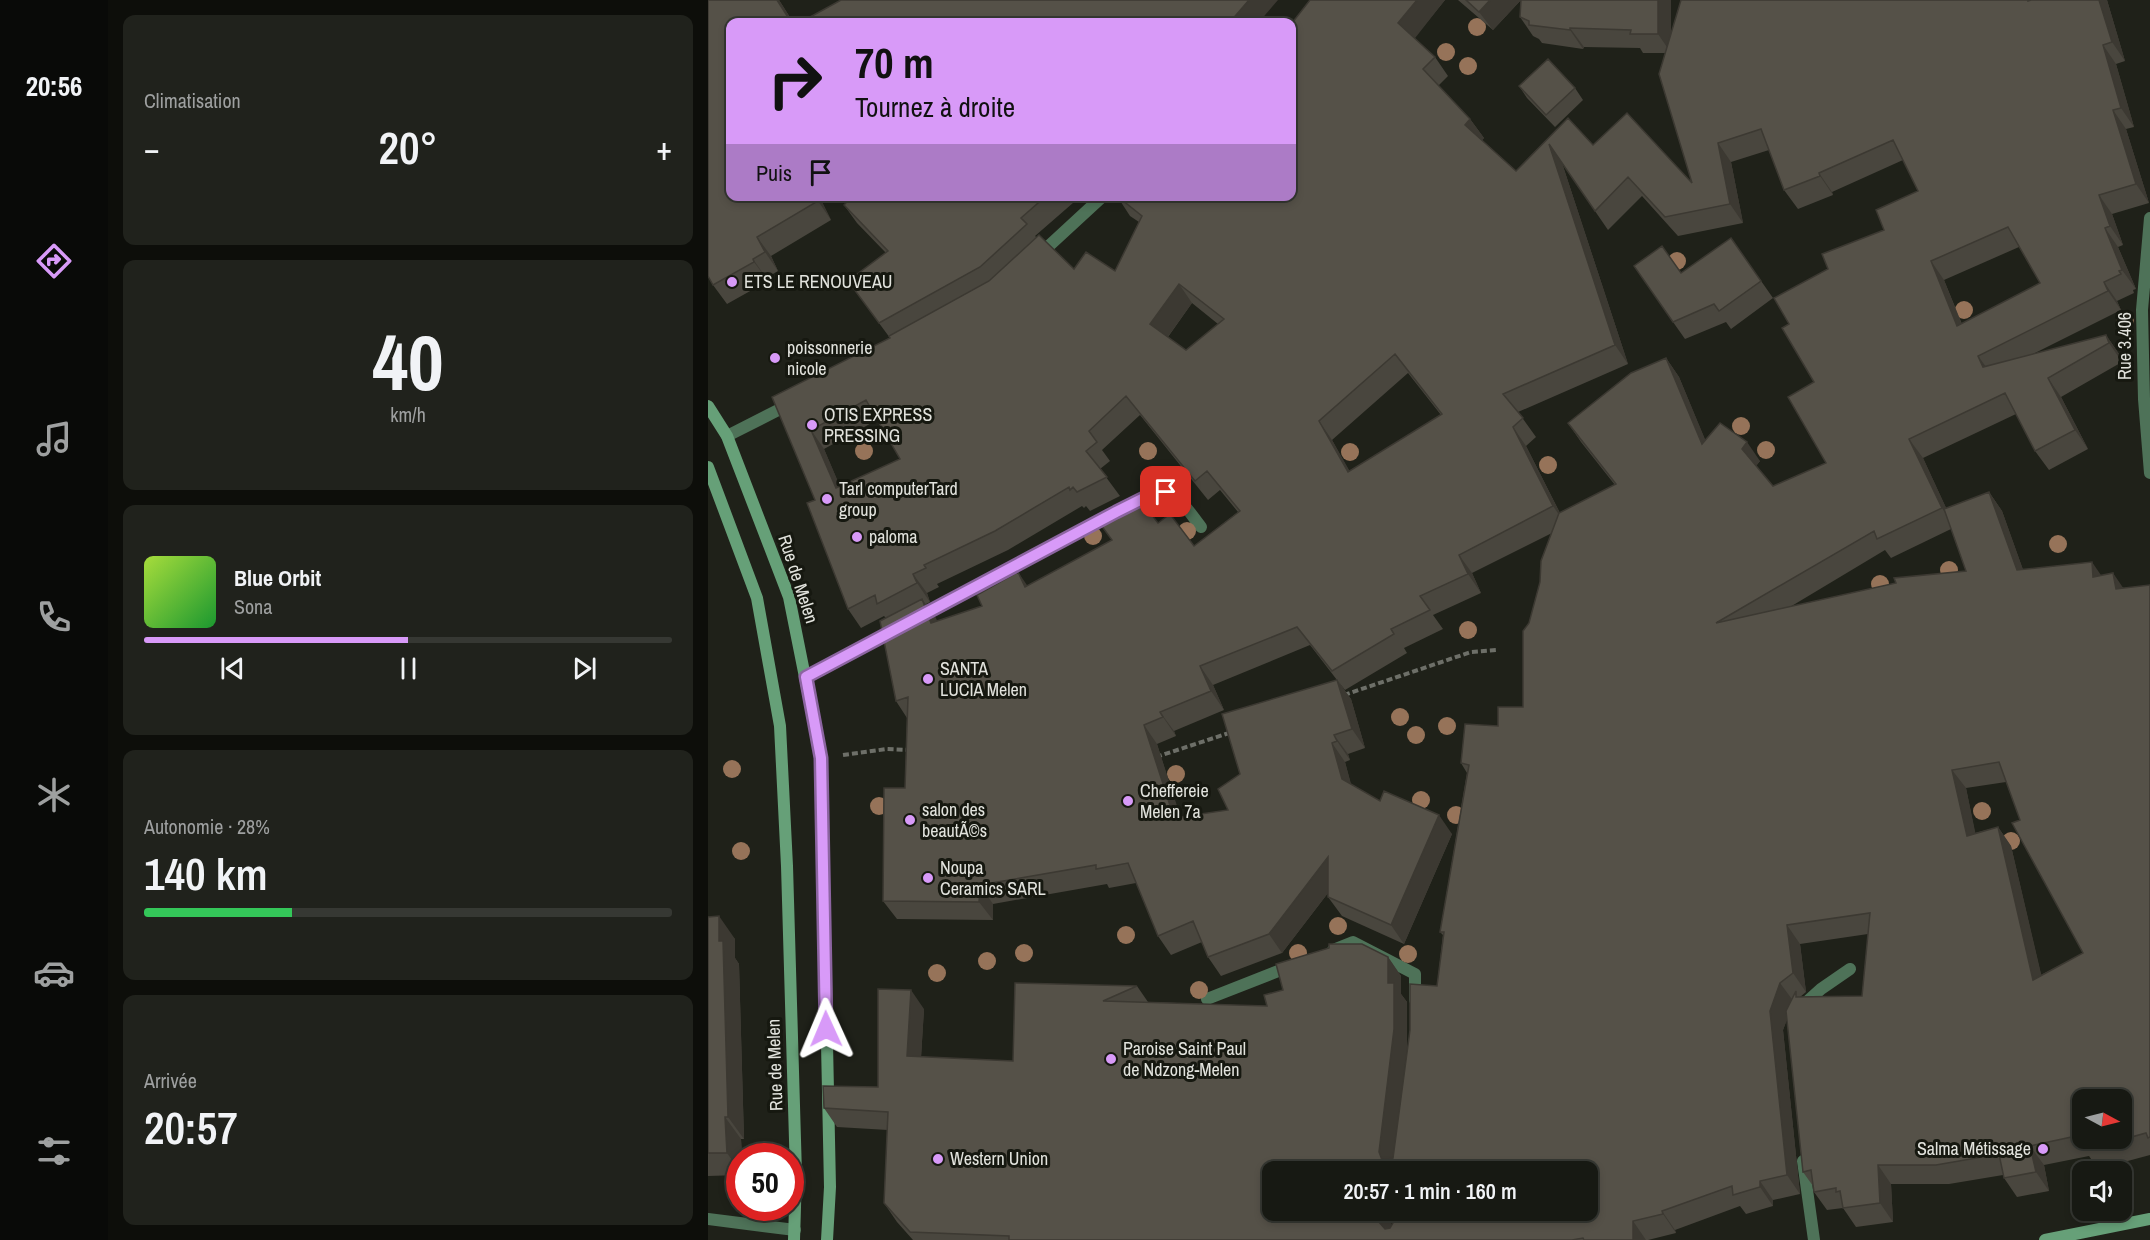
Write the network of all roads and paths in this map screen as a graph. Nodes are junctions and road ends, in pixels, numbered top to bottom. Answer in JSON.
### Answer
{"nodes":[{"id":1,"x":1098,"y":201,"type":"edge"},
{"id":2,"x":2150,"y":218,"type":"edge"},
{"id":3,"x":1024,"y":269,"type":"edge"},
{"id":4,"x":2146,"y":310,"type":"edge"},
{"id":5,"x":802,"y":398,"type":"edge"},
{"id":6,"x":708,"y":406,"type":"edge"},
{"id":7,"x":727,"y":436,"type":"junction"},
{"id":8,"x":708,"y":467,"type":"edge"},
{"id":9,"x":2150,"y":473,"type":"edge"},
{"id":10,"x":1201,"y":527,"type":"dead end"},
{"id":11,"x":1497,"y":650,"type":"dead end"},
{"id":12,"x":806,"y":677,"type":"junction"},
{"id":13,"x":1343,"y":695,"type":"edge"},
{"id":14,"x":1234,"y":731,"type":"edge"},
{"id":15,"x":918,"y":750,"type":"edge"},
{"id":16,"x":821,"y":758,"type":"junction"},
{"id":17,"x":1148,"y":759,"type":"edge"},
{"id":18,"x":1322,"y":954,"type":"edge"},
{"id":19,"x":1301,"y":963,"type":"edge"},
{"id":20,"x":1850,"y":969,"type":"dead end"},
{"id":21,"x":1207,"y":999,"type":"dead end"},
{"id":22,"x":1415,"y":1016,"type":"edge"},
{"id":23,"x":1794,"y":1022,"type":"edge"},
{"id":24,"x":1802,"y":1150,"type":"edge"},
{"id":25,"x":708,"y":1219,"type":"edge"},
{"id":26,"x":2150,"y":1219,"type":"edge"},
{"id":27,"x":795,"y":1235,"type":"edge"},
{"id":28,"x":827,"y":1240,"type":"edge"},
{"id":29,"x":1814,"y":1240,"type":"edge"},
{"id":30,"x":2046,"y":1240,"type":"edge"}],
"edges":[{"from":1,"to":3,"type":"street"},
{"from":2,"to":4,"type":"street","name":"Rue 3.406"},
{"from":4,"to":9,"type":"street","name":"Rue 3.406"},
{"from":5,"to":7,"type":"street"},
{"from":6,"to":7,"type":"main road","name":"Rue de Melen"},
{"from":7,"to":12,"type":"main road","name":"Rue de Melen"},
{"from":8,"to":27,"type":"main road","name":"Rue de Melen"},
{"from":10,"to":12,"type":"street"},
{"from":11,"to":13,"type":"path"},
{"from":12,"to":16,"type":"main road","name":"Rue de Melen"},
{"from":14,"to":17,"type":"path"},
{"from":15,"to":16,"type":"path"},
{"from":16,"to":28,"type":"main road","name":"Rue de Melen"},
{"from":18,"to":22,"type":"street"},
{"from":19,"to":21,"type":"street"},
{"from":20,"to":23,"type":"street"},
{"from":24,"to":29,"type":"street"},
{"from":25,"to":27,"type":"street"},
{"from":26,"to":30,"type":"main road"}]}
